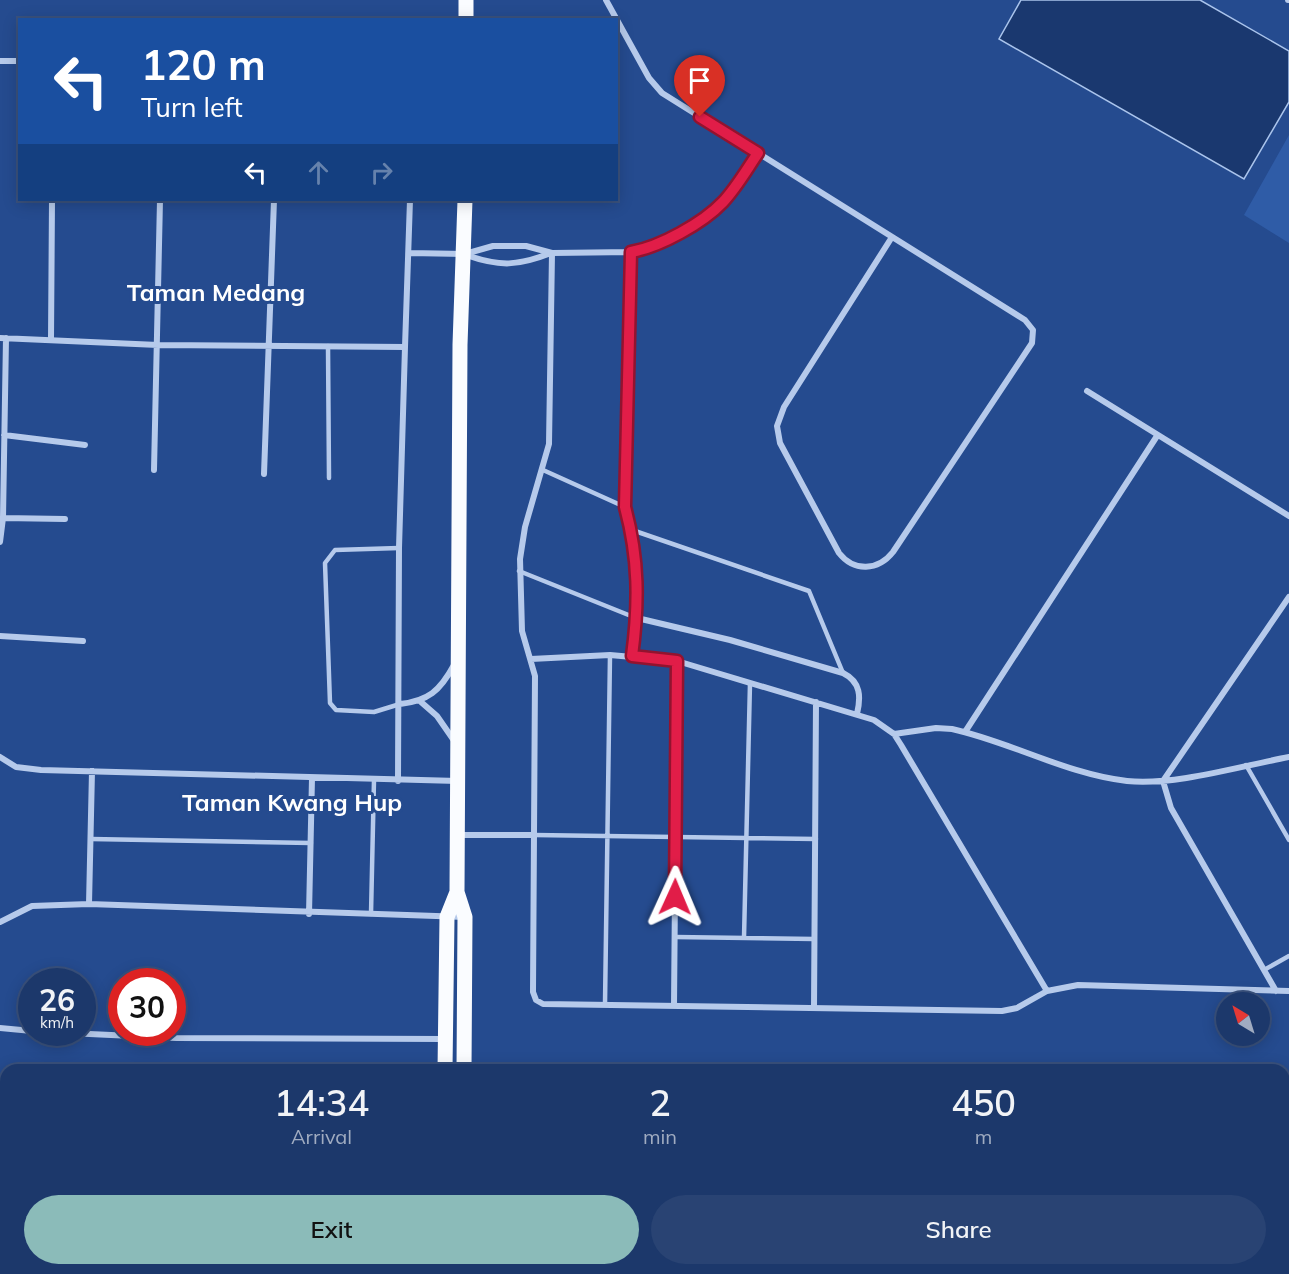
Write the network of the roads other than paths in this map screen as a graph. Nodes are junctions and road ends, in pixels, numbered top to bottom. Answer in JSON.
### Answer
{"nodes":[{"id":1,"x":466,"y":0,"type":"edge"},
{"id":2,"x":606,"y":0,"type":"edge"},
{"id":3,"x":466,"y":18,"type":"edge"},
{"id":4,"x":616,"y":18,"type":"edge"},
{"id":5,"x":618,"y":22,"type":"edge"},
{"id":6,"x":0,"y":61,"type":"edge"},
{"id":7,"x":18,"y":61,"type":"edge"},
{"id":8,"x":758,"y":153,"type":"junction"},
{"id":9,"x":52,"y":201,"type":"edge"},
{"id":10,"x":160,"y":201,"type":"edge"},
{"id":11,"x":274,"y":201,"type":"edge"},
{"id":12,"x":410,"y":201,"type":"edge"},
{"id":13,"x":465,"y":201,"type":"edge"},
{"id":14,"x":892,"y":237,"type":"junction"},
{"id":15,"x":631,"y":252,"type":"junction"},
{"id":16,"x":552,"y":253,"type":"junction"},
{"id":17,"x":409,"y":254,"type":"junction"},
{"id":18,"x":465,"y":254,"type":"junction"},
{"id":19,"x":3,"y":338,"type":"edge"},
{"id":20,"x":51,"y":340,"type":"junction"},
{"id":21,"x":158,"y":345,"type":"junction"},
{"id":22,"x":269,"y":346,"type":"junction"},
{"id":23,"x":328,"y":346,"type":"junction"},
{"id":24,"x":405,"y":347,"type":"junction"},
{"id":25,"x":1087,"y":391,"type":"dead end"},
{"id":26,"x":4,"y":435,"type":"junction"},
{"id":27,"x":1157,"y":436,"type":"junction"},
{"id":28,"x":85,"y":445,"type":"dead end"},
{"id":29,"x":154,"y":470,"type":"dead end"},
{"id":30,"x":543,"y":470,"type":"junction"},
{"id":31,"x":264,"y":474,"type":"dead end"},
{"id":32,"x":329,"y":478,"type":"dead end"},
{"id":33,"x":625,"y":507,"type":"junction"},
{"id":34,"x":1289,"y":516,"type":"edge"},
{"id":35,"x":3,"y":518,"type":"junction"},
{"id":36,"x":65,"y":519,"type":"dead end"},
{"id":37,"x":632,"y":530,"type":"junction"},
{"id":38,"x":0,"y":542,"type":"edge"},
{"id":39,"x":399,"y":548,"type":"junction"},
{"id":40,"x":519,"y":571,"type":"junction"},
{"id":41,"x":1289,"y":597,"type":"edge"},
{"id":42,"x":637,"y":618,"type":"junction"},
{"id":43,"x":0,"y":636,"type":"edge"},
{"id":44,"x":82,"y":641,"type":"dead end"},
{"id":45,"x":458,"y":654,"type":"junction"},
{"id":46,"x":610,"y":655,"type":"junction"},
{"id":47,"x":632,"y":656,"type":"junction"},
{"id":48,"x":531,"y":659,"type":"junction"},
{"id":49,"x":677,"y":661,"type":"junction"},
{"id":50,"x":843,"y":673,"type":"junction"},
{"id":51,"x":750,"y":683,"type":"junction"},
{"id":52,"x":421,"y":702,"type":"junction"},
{"id":53,"x":816,"y":702,"type":"junction"},
{"id":54,"x":400,"y":704,"type":"junction"},
{"id":55,"x":857,"y":714,"type":"junction"},
{"id":56,"x":965,"y":732,"type":"junction"},
{"id":57,"x":894,"y":734,"type":"junction"},
{"id":58,"x":458,"y":746,"type":"junction"},
{"id":59,"x":0,"y":757,"type":"edge"},
{"id":60,"x":1289,"y":757,"type":"edge"},
{"id":61,"x":1246,"y":765,"type":"junction"},
{"id":62,"x":92,"y":771,"type":"junction"},
{"id":63,"x":312,"y":778,"type":"junction"},
{"id":64,"x":374,"y":780,"type":"junction"},
{"id":65,"x":398,"y":781,"type":"junction"},
{"id":66,"x":458,"y":781,"type":"junction"},
{"id":67,"x":1163,"y":781,"type":"junction"},
{"id":68,"x":457,"y":834,"type":"junction"},
{"id":69,"x":534,"y":835,"type":"junction"},
{"id":70,"x":609,"y":836,"type":"junction"},
{"id":71,"x":676,"y":837,"type":"junction"},
{"id":72,"x":746,"y":838,"type":"junction"},
{"id":73,"x":91,"y":839,"type":"junction"},
{"id":74,"x":816,"y":839,"type":"junction"},
{"id":75,"x":1289,"y":840,"type":"edge"},
{"id":76,"x":311,"y":843,"type":"junction"},
{"id":77,"x":457,"y":892,"type":"junction"},
{"id":78,"x":89,"y":904,"type":"junction"},
{"id":79,"x":309,"y":914,"type":"junction"},
{"id":80,"x":371,"y":914,"type":"junction"},
{"id":81,"x":447,"y":917,"type":"junction"},
{"id":82,"x":465,"y":917,"type":"junction"},
{"id":83,"x":0,"y":922,"type":"edge"},
{"id":84,"x":675,"y":937,"type":"junction"},
{"id":85,"x":744,"y":938,"type":"junction"},
{"id":86,"x":814,"y":939,"type":"junction"},
{"id":87,"x":1289,"y":956,"type":"edge"},
{"id":88,"x":1264,"y":970,"type":"junction"},
{"id":89,"x":1047,"y":991,"type":"junction"},
{"id":90,"x":1276,"y":991,"type":"junction"},
{"id":91,"x":1289,"y":991,"type":"edge"},
{"id":92,"x":605,"y":1004,"type":"junction"},
{"id":93,"x":674,"y":1006,"type":"junction"},
{"id":94,"x":814,"y":1008,"type":"junction"},
{"id":95,"x":0,"y":1028,"type":"edge"},
{"id":96,"x":18,"y":1030,"type":"edge"},
{"id":97,"x":96,"y":1034,"type":"edge"},
{"id":98,"x":445,"y":1040,"type":"junction"},
{"id":99,"x":445,"y":1064,"type":"edge"},
{"id":100,"x":464,"y":1064,"type":"edge"}],
"edges":[{"from":1,"to":3,"type":"main road"},
{"from":2,"to":4,"type":"street"},
{"from":5,"to":8,"type":"street"},
{"from":6,"to":7,"type":"street"},
{"from":8,"to":14,"type":"street"},
{"from":8,"to":15,"type":"street"},
{"from":9,"to":20,"type":"street"},
{"from":10,"to":21,"type":"street"},
{"from":11,"to":22,"type":"street"},
{"from":12,"to":17,"type":"street"},
{"from":13,"to":18,"type":"main road"},
{"from":14,"to":14,"type":"street"},
{"from":15,"to":16,"type":"street"},
{"from":15,"to":33,"type":"street"},
{"from":16,"to":18,"type":"street"},
{"from":16,"to":18,"type":"street"},
{"from":16,"to":30,"type":"street"},
{"from":17,"to":18,"type":"street"},
{"from":17,"to":24,"type":"street"},
{"from":18,"to":45,"type":"main road"},
{"from":19,"to":20,"type":"street"},
{"from":19,"to":26,"type":"street"},
{"from":20,"to":21,"type":"street"},
{"from":21,"to":22,"type":"street"},
{"from":21,"to":29,"type":"street"},
{"from":22,"to":23,"type":"street"},
{"from":22,"to":31,"type":"street"},
{"from":23,"to":24,"type":"street"},
{"from":23,"to":32,"type":"lane"},
{"from":24,"to":39,"type":"street"},
{"from":25,"to":27,"type":"street"},
{"from":26,"to":28,"type":"street"},
{"from":26,"to":35,"type":"street"},
{"from":27,"to":34,"type":"street"},
{"from":27,"to":56,"type":"street"},
{"from":30,"to":33,"type":"lane"},
{"from":30,"to":40,"type":"street"},
{"from":33,"to":37,"type":"street"},
{"from":35,"to":36,"type":"street"},
{"from":35,"to":38,"type":"street"},
{"from":37,"to":42,"type":"street"},
{"from":37,"to":50,"type":"lane"},
{"from":39,"to":54,"type":"street"},
{"from":39,"to":54,"type":"lane"},
{"from":40,"to":42,"type":"lane"},
{"from":40,"to":48,"type":"street"},
{"from":41,"to":67,"type":"street"},
{"from":42,"to":47,"type":"street"},
{"from":42,"to":50,"type":"street"},
{"from":43,"to":44,"type":"street"},
{"from":45,"to":52,"type":"street"},
{"from":45,"to":58,"type":"main road"},
{"from":46,"to":47,"type":"street"},
{"from":46,"to":48,"type":"street"},
{"from":46,"to":70,"type":"lane"},
{"from":47,"to":49,"type":"street"},
{"from":48,"to":69,"type":"street"},
{"from":49,"to":51,"type":"street"},
{"from":49,"to":71,"type":"street"},
{"from":50,"to":55,"type":"street"},
{"from":51,"to":53,"type":"street"},
{"from":51,"to":72,"type":"lane"},
{"from":52,"to":54,"type":"street"},
{"from":52,"to":58,"type":"street"},
{"from":53,"to":55,"type":"street"},
{"from":53,"to":74,"type":"street"},
{"from":54,"to":65,"type":"street"},
{"from":55,"to":57,"type":"street"},
{"from":56,"to":57,"type":"street"},
{"from":56,"to":67,"type":"street"},
{"from":57,"to":89,"type":"street"},
{"from":58,"to":66,"type":"main road"},
{"from":59,"to":62,"type":"street"},
{"from":60,"to":61,"type":"street"},
{"from":61,"to":67,"type":"street"},
{"from":61,"to":75,"type":"lane"},
{"from":62,"to":63,"type":"street"},
{"from":62,"to":73,"type":"street"},
{"from":63,"to":64,"type":"street"},
{"from":63,"to":76,"type":"street"},
{"from":64,"to":65,"type":"street"},
{"from":64,"to":80,"type":"lane"},
{"from":65,"to":66,"type":"street"},
{"from":66,"to":68,"type":"main road"},
{"from":67,"to":88,"type":"street"},
{"from":68,"to":69,"type":"street"},
{"from":68,"to":77,"type":"main road"},
{"from":69,"to":70,"type":"lane"},
{"from":69,"to":92,"type":"street"},
{"from":70,"to":71,"type":"lane"},
{"from":70,"to":92,"type":"lane"},
{"from":71,"to":72,"type":"lane"},
{"from":71,"to":84,"type":"street"},
{"from":72,"to":74,"type":"lane"},
{"from":72,"to":85,"type":"lane"},
{"from":73,"to":76,"type":"lane"},
{"from":73,"to":78,"type":"street"},
{"from":74,"to":86,"type":"street"},
{"from":76,"to":79,"type":"street"},
{"from":77,"to":81,"type":"main road"},
{"from":77,"to":82,"type":"main road"},
{"from":78,"to":79,"type":"street"},
{"from":78,"to":83,"type":"street"},
{"from":79,"to":80,"type":"street"},
{"from":80,"to":81,"type":"street"},
{"from":81,"to":82,"type":"street"},
{"from":81,"to":98,"type":"main road"},
{"from":82,"to":100,"type":"main road"},
{"from":84,"to":85,"type":"lane"},
{"from":84,"to":93,"type":"street"},
{"from":85,"to":86,"type":"lane"},
{"from":86,"to":94,"type":"street"},
{"from":87,"to":88,"type":"lane"},
{"from":88,"to":90,"type":"street"},
{"from":89,"to":90,"type":"street"},
{"from":89,"to":94,"type":"street"},
{"from":90,"to":91,"type":"street"},
{"from":92,"to":93,"type":"street"},
{"from":93,"to":94,"type":"street"},
{"from":95,"to":96,"type":"street"},
{"from":97,"to":98,"type":"street"},
{"from":98,"to":99,"type":"main road"}]}
